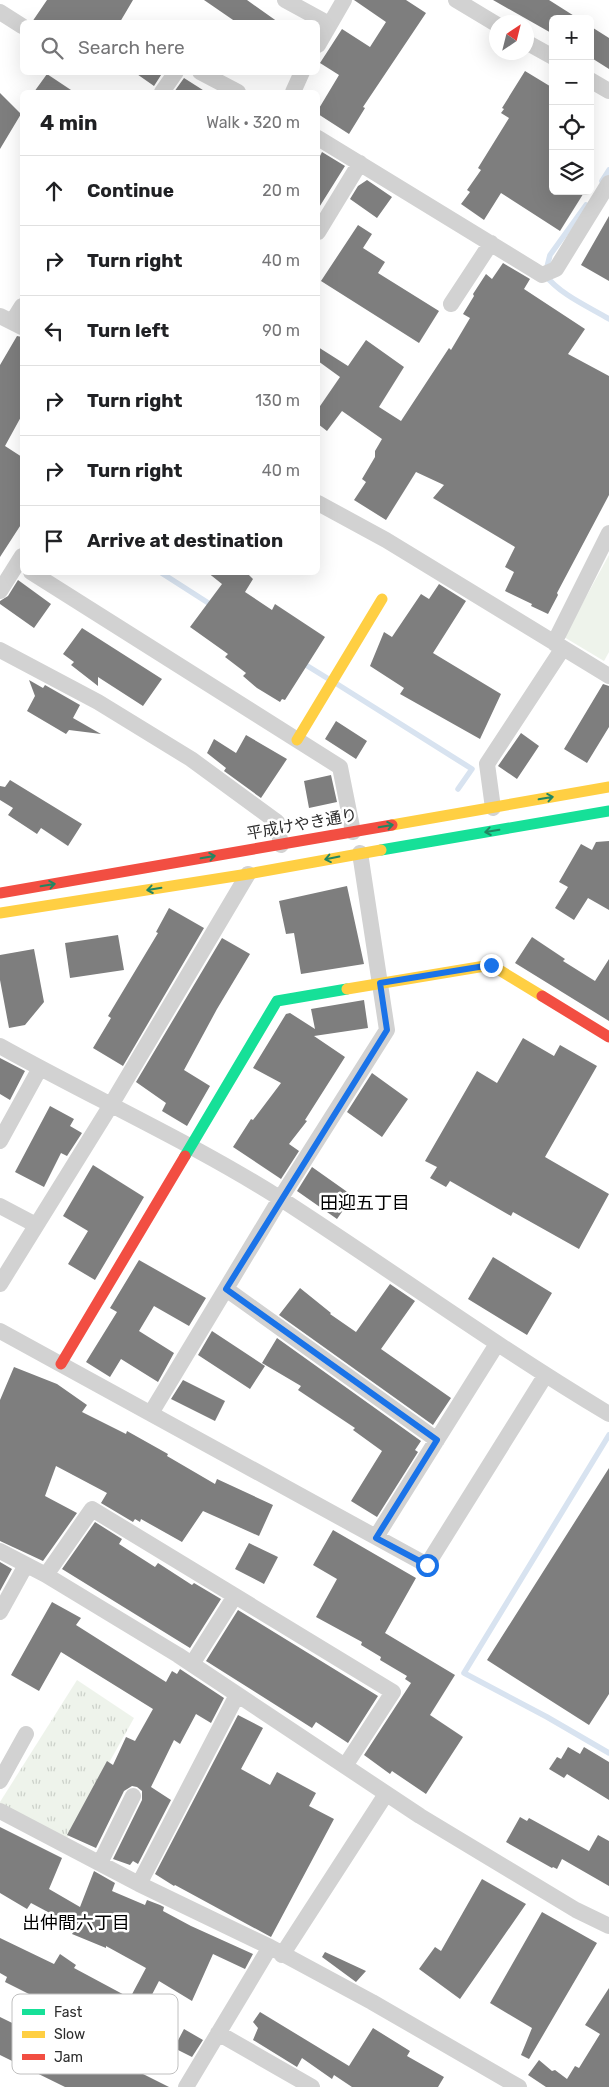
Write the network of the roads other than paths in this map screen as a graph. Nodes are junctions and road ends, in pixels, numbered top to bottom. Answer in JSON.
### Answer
{"nodes":[{"id":1,"x":285,"y":0,"type":"edge"},
{"id":2,"x":344,"y":0,"type":"edge"},
{"id":3,"x":456,"y":0,"type":"edge"},
{"id":4,"x":0,"y":12,"type":"edge"},
{"id":5,"x":489,"y":20,"type":"edge"},
{"id":6,"x":329,"y":24,"type":"junction"},
{"id":7,"x":20,"y":25,"type":"edge"},
{"id":8,"x":320,"y":41,"type":"edge"},
{"id":9,"x":534,"y":47,"type":"edge"},
{"id":10,"x":549,"y":56,"type":"edge"},
{"id":11,"x":174,"y":75,"type":"edge"},
{"id":12,"x":206,"y":75,"type":"edge"},
{"id":13,"x":301,"y":75,"type":"edge"},
{"id":14,"x":594,"y":82,"type":"edge"},
{"id":15,"x":163,"y":90,"type":"edge"},
{"id":16,"x":234,"y":90,"type":"edge"},
{"id":17,"x":294,"y":90,"type":"edge"},
{"id":18,"x":609,"y":91,"type":"edge"},
{"id":19,"x":320,"y":139,"type":"edge"},
{"id":20,"x":360,"y":163,"type":"junction"},
{"id":21,"x":609,"y":183,"type":"edge"},
{"id":22,"x":320,"y":229,"type":"edge"},
{"id":23,"x":490,"y":243,"type":"junction"},
{"id":24,"x":451,"y":304,"type":"dead end"},
{"id":25,"x":20,"y":309,"type":"edge"},
{"id":26,"x":12,"y":322,"type":"edge"},
{"id":27,"x":320,"y":504,"type":"edge"},
{"id":28,"x":609,"y":533,"type":"edge"},
{"id":29,"x":20,"y":568,"type":"edge"},
{"id":30,"x":39,"y":575,"type":"edge"},
{"id":31,"x":0,"y":591,"type":"edge"},
{"id":32,"x":382,"y":599,"type":"dead end"},
{"id":33,"x":559,"y":646,"type":"junction"},
{"id":34,"x":0,"y":650,"type":"edge"},
{"id":35,"x":609,"y":676,"type":"edge"},
{"id":36,"x":297,"y":740,"type":"junction"},
{"id":37,"x":609,"y":787,"type":"edge"},
{"id":38,"x":493,"y":808,"type":"junction"},
{"id":39,"x":609,"y":812,"type":"edge"},
{"id":40,"x":353,"y":832,"type":"junction"},
{"id":41,"x":281,"y":844,"type":"junction"},
{"id":42,"x":360,"y":853,"type":"junction"},
{"id":43,"x":248,"y":874,"type":"junction"},
{"id":44,"x":0,"y":893,"type":"edge"},
{"id":45,"x":0,"y":913,"type":"edge"},
{"id":46,"x":380,"y":983,"type":"junction"},
{"id":47,"x":609,"y":1037,"type":"edge"},
{"id":48,"x":0,"y":1046,"type":"edge"},
{"id":49,"x":40,"y":1068,"type":"junction"},
{"id":50,"x":111,"y":1105,"type":"junction"},
{"id":51,"x":0,"y":1141,"type":"edge"},
{"id":52,"x":192,"y":1146,"type":"junction"},
{"id":53,"x":280,"y":1199,"type":"junction"},
{"id":54,"x":0,"y":1206,"type":"edge"},
{"id":55,"x":36,"y":1225,"type":"junction"},
{"id":56,"x":0,"y":1284,"type":"edge"},
{"id":57,"x":226,"y":1289,"type":"junction"},
{"id":58,"x":0,"y":1331,"type":"edge"},
{"id":59,"x":497,"y":1344,"type":"junction"},
{"id":60,"x":61,"y":1364,"type":"junction"},
{"id":61,"x":546,"y":1376,"type":"junction"},
{"id":62,"x":151,"y":1413,"type":"junction"},
{"id":63,"x":609,"y":1414,"type":"edge"},
{"id":64,"x":437,"y":1440,"type":"junction"},
{"id":65,"x":376,"y":1538,"type":"junction"},
{"id":66,"x":0,"y":1551,"type":"edge"},
{"id":67,"x":26,"y":1565,"type":"junction"},
{"id":68,"x":46,"y":1575,"type":"junction"},
{"id":69,"x":235,"y":1596,"type":"junction"},
{"id":70,"x":0,"y":1612,"type":"edge"},
{"id":71,"x":192,"y":1664,"type":"junction"},
{"id":72,"x":238,"y":1695,"type":"junction"},
{"id":73,"x":26,"y":1734,"type":"dead end"},
{"id":74,"x":345,"y":1766,"type":"junction"},
{"id":75,"x":0,"y":1781,"type":"edge"},
{"id":76,"x":386,"y":1794,"type":"junction"},
{"id":77,"x":133,"y":1796,"type":"dead end"},
{"id":78,"x":0,"y":1811,"type":"edge"},
{"id":79,"x":100,"y":1863,"type":"junction"},
{"id":80,"x":139,"y":1884,"type":"junction"},
{"id":81,"x":609,"y":1926,"type":"edge"},
{"id":82,"x":276,"y":1951,"type":"junction"},
{"id":83,"x":218,"y":2033,"type":"junction"},
{"id":84,"x":186,"y":2087,"type":"edge"},
{"id":85,"x":312,"y":2087,"type":"edge"},
{"id":86,"x":519,"y":2087,"type":"edge"}],
"edges":[{"from":1,"to":6,"type":"street"},
{"from":2,"to":6,"type":"street"},
{"from":3,"to":5,"type":"street"},
{"from":4,"to":7,"type":"street"},
{"from":6,"to":8,"type":"street"},
{"from":9,"to":10,"type":"street"},
{"from":11,"to":15,"type":"street"},
{"from":12,"to":16,"type":"street"},
{"from":13,"to":17,"type":"street"},
{"from":14,"to":18,"type":"street"},
{"from":19,"to":20,"type":"street"},
{"from":20,"to":22,"type":"street"},
{"from":20,"to":23,"type":"street"},
{"from":21,"to":23,"type":"street"},
{"from":23,"to":24,"type":"street"},
{"from":25,"to":26,"type":"street"},
{"from":27,"to":33,"type":"street"},
{"from":28,"to":33,"type":"street"},
{"from":29,"to":31,"type":"street"},
{"from":30,"to":36,"type":"street"},
{"from":32,"to":36,"type":"street"},
{"from":33,"to":35,"type":"street"},
{"from":33,"to":38,"type":"street"},
{"from":34,"to":41,"type":"street"},
{"from":36,"to":40,"type":"street"},
{"from":38,"to":37,"type":"street","name":"平成けやき通り","one_way":true},
{"from":40,"to":38,"type":"street","name":"平成けやき通り","one_way":true},
{"from":39,"to":42,"type":"street","one_way":true},
{"from":40,"to":41,"type":"street","name":"平成けやき通り"},
{"from":44,"to":41,"type":"street","name":"平成けやき通り","one_way":true},
{"from":42,"to":43,"type":"street","one_way":true},
{"from":42,"to":46,"type":"street"},
{"from":43,"to":45,"type":"street","one_way":true},
{"from":43,"to":50,"type":"street"},
{"from":46,"to":47,"type":"street"},
{"from":46,"to":52,"type":"street"},
{"from":46,"to":53,"type":"street"},
{"from":48,"to":49,"type":"street"},
{"from":49,"to":50,"type":"street"},
{"from":49,"to":51,"type":"street"},
{"from":50,"to":52,"type":"street"},
{"from":50,"to":55,"type":"street"},
{"from":52,"to":53,"type":"street"},
{"from":52,"to":60,"type":"street"},
{"from":53,"to":57,"type":"street"},
{"from":53,"to":59,"type":"street"},
{"from":54,"to":55,"type":"street"},
{"from":55,"to":56,"type":"street"},
{"from":57,"to":62,"type":"street"},
{"from":57,"to":64,"type":"street"},
{"from":58,"to":60,"type":"street"},
{"from":59,"to":61,"type":"street"},
{"from":59,"to":64,"type":"street"},
{"from":60,"to":62,"type":"street"},
{"from":61,"to":63,"type":"street"},
{"from":61,"to":65,"type":"street"},
{"from":62,"to":65,"type":"street"},
{"from":64,"to":65,"type":"street"},
{"from":66,"to":67,"type":"street"},
{"from":67,"to":68,"type":"street"},
{"from":67,"to":70,"type":"street"},
{"from":68,"to":69,"type":"street"},
{"from":68,"to":71,"type":"street"},
{"from":69,"to":71,"type":"street"},
{"from":69,"to":74,"type":"street"},
{"from":71,"to":72,"type":"street"},
{"from":72,"to":74,"type":"street"},
{"from":72,"to":80,"type":"street"},
{"from":73,"to":75,"type":"street"},
{"from":74,"to":76,"type":"street"},
{"from":76,"to":81,"type":"street"},
{"from":76,"to":82,"type":"street"},
{"from":77,"to":79,"type":"street"},
{"from":78,"to":79,"type":"street"},
{"from":79,"to":80,"type":"street"},
{"from":80,"to":82,"type":"street"},
{"from":82,"to":83,"type":"street"},
{"from":82,"to":86,"type":"street"},
{"from":83,"to":84,"type":"street"},
{"from":83,"to":85,"type":"street"}]}
